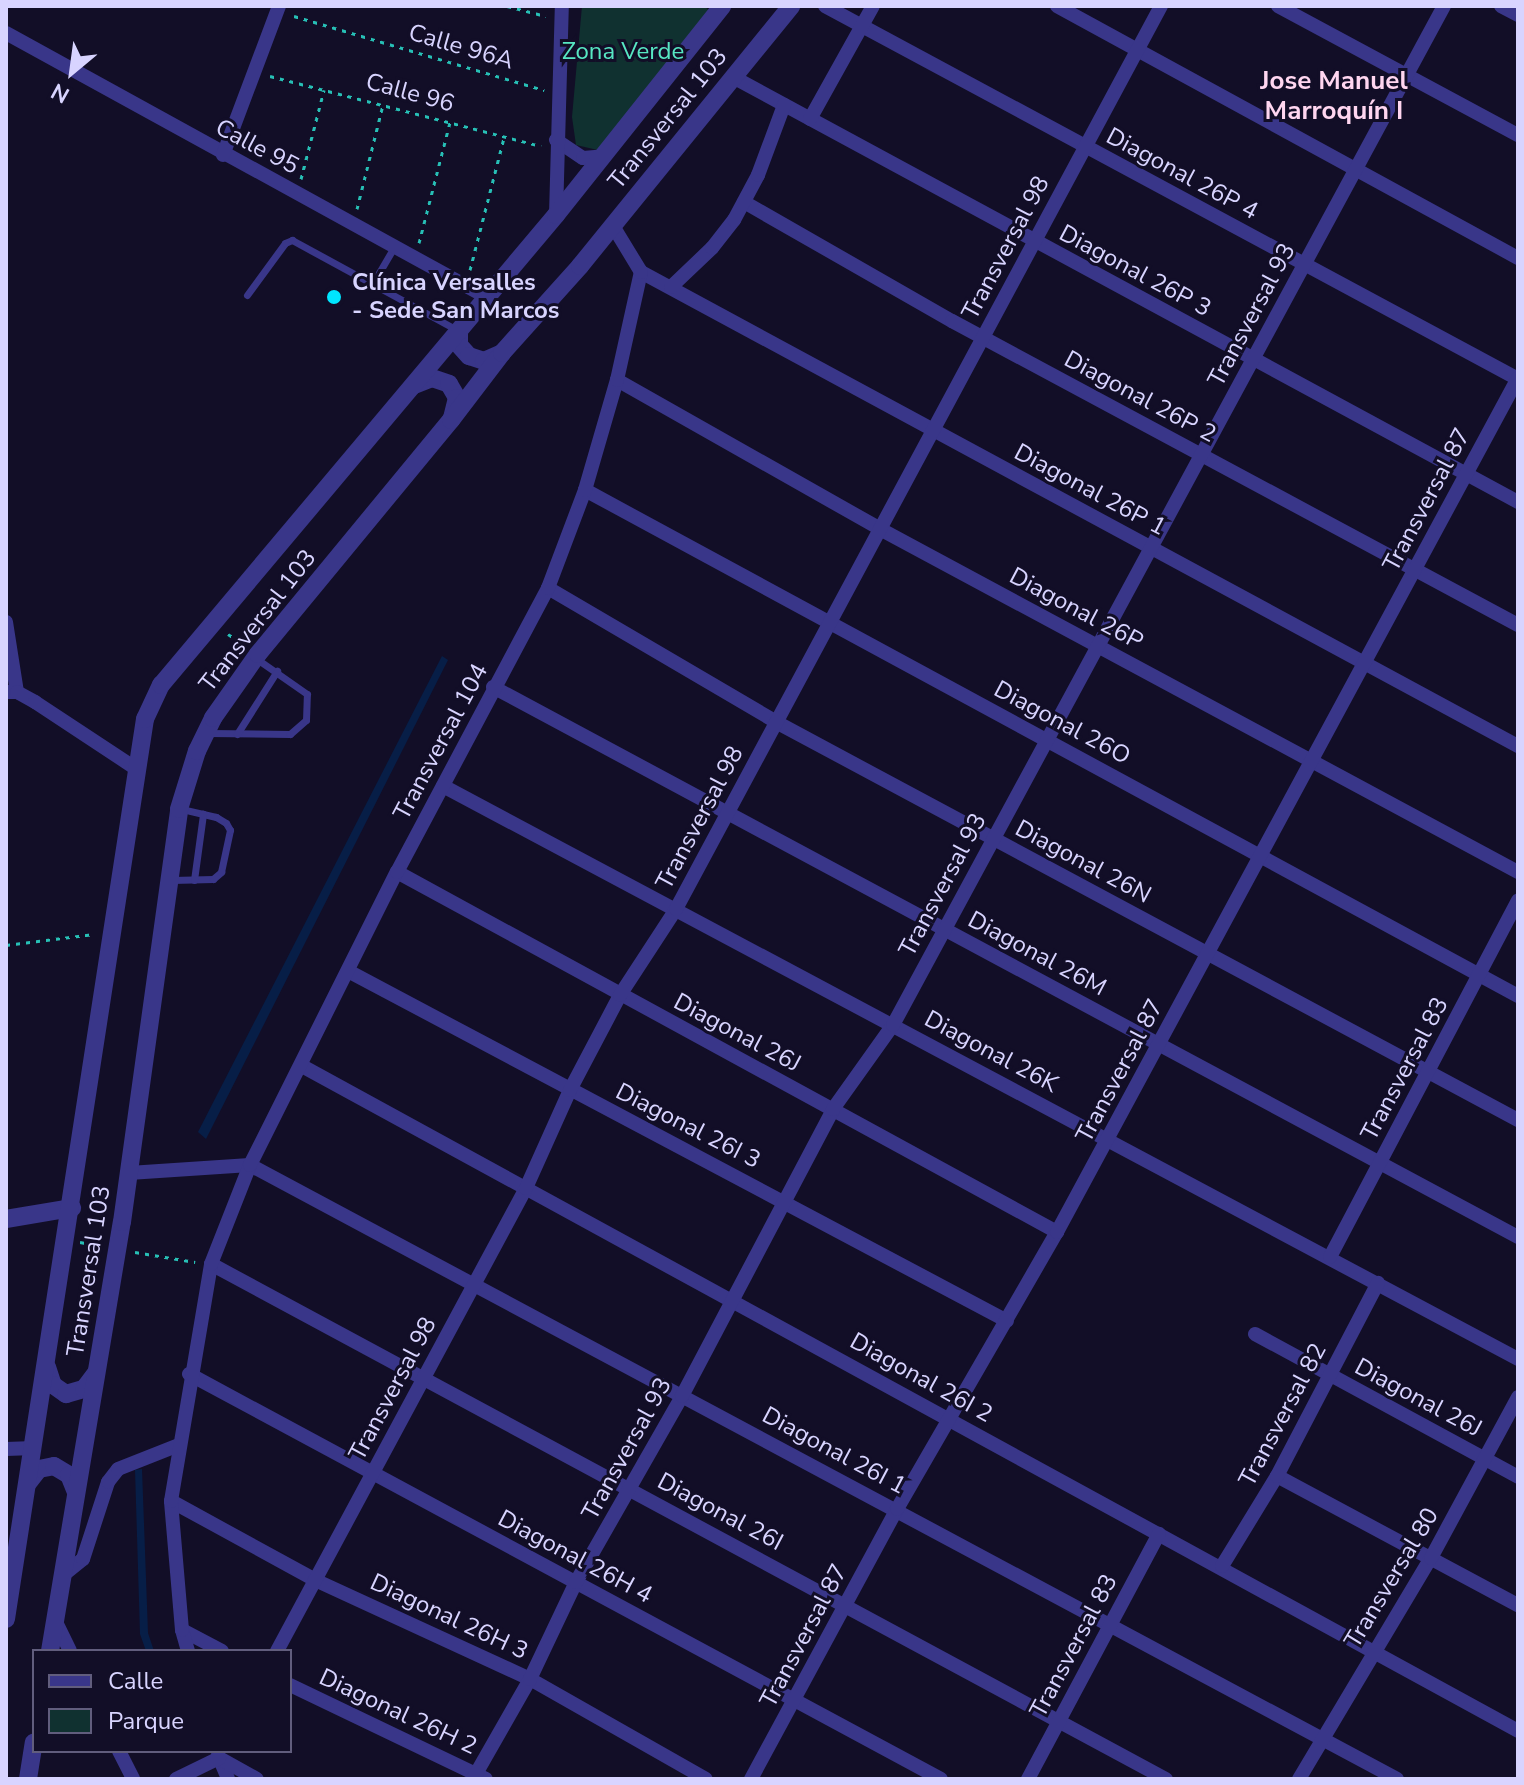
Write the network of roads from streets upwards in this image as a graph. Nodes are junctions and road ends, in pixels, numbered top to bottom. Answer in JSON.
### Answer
{"nodes":[{"id":1,"x":791,"y":6,"type":"edge"},
{"id":2,"x":825,"y":6,"type":"edge"},
{"id":3,"x":873,"y":6,"type":"edge"},
{"id":4,"x":1057,"y":6,"type":"edge"},
{"id":5,"x":1161,"y":6,"type":"edge"},
{"id":6,"x":1278,"y":6,"type":"edge"},
{"id":7,"x":1444,"y":6,"type":"edge"},
{"id":8,"x":1501,"y":6,"type":"edge"},
{"id":9,"x":716,"y":8,"type":"edge"},
{"id":10,"x":278,"y":9,"type":"edge"},
{"id":11,"x":562,"y":14,"type":"edge"},
{"id":12,"x":1518,"y":15,"type":"edge"},
{"id":13,"x":861,"y":26,"type":"junction"},
{"id":14,"x":6,"y":33,"type":"edge"},
{"id":15,"x":1137,"y":51,"type":"junction"},
{"id":16,"x":1406,"y":75,"type":"junction"},
{"id":17,"x":733,"y":77,"type":"junction"},
{"id":18,"x":784,"y":105,"type":"junction"},
{"id":19,"x":810,"y":119,"type":"junction"},
{"id":20,"x":1518,"y":135,"type":"edge"},
{"id":21,"x":556,"y":145,"type":"junction"},
{"id":22,"x":1085,"y":147,"type":"junction"},
{"id":23,"x":223,"y":155,"type":"junction"},
{"id":24,"x":604,"y":156,"type":"junction"},
{"id":25,"x":1355,"y":169,"type":"junction"},
{"id":26,"x":744,"y":202,"type":"junction"},
{"id":27,"x":556,"y":215,"type":"junction"},
{"id":28,"x":613,"y":226,"type":"junction"},
{"id":29,"x":1035,"y":242,"type":"junction"},
{"id":30,"x":1518,"y":258,"type":"edge"},
{"id":31,"x":1304,"y":264,"type":"junction"},
{"id":32,"x":641,"y":272,"type":"junction"},
{"id":33,"x":671,"y":287,"type":"junction"},
{"id":34,"x":488,"y":298,"type":"junction"},
{"id":35,"x":459,"y":331,"type":"junction"},
{"id":36,"x":983,"y":338,"type":"junction"},
{"id":37,"x":502,"y":353,"type":"junction"},
{"id":38,"x":1253,"y":359,"type":"junction"},
{"id":39,"x":1518,"y":379,"type":"edge"},
{"id":40,"x":617,"y":380,"type":"junction"},
{"id":41,"x":411,"y":388,"type":"junction"},
{"id":42,"x":451,"y":420,"type":"junction"},
{"id":43,"x":933,"y":430,"type":"junction"},
{"id":44,"x":1201,"y":455,"type":"junction"},
{"id":45,"x":1466,"y":474,"type":"junction"},
{"id":46,"x":585,"y":490,"type":"junction"},
{"id":47,"x":1518,"y":502,"type":"edge"},
{"id":48,"x":880,"y":529,"type":"junction"},
{"id":49,"x":1151,"y":548,"type":"junction"},
{"id":50,"x":1415,"y":569,"type":"junction"},
{"id":51,"x":548,"y":588,"type":"junction"},
{"id":52,"x":6,"y":622,"type":"edge"},
{"id":53,"x":830,"y":623,"type":"junction"},
{"id":54,"x":1518,"y":625,"type":"edge"},
{"id":55,"x":1098,"y":645,"type":"junction"},
{"id":56,"x":1364,"y":663,"type":"junction"},
{"id":57,"x":493,"y":687,"type":"junction"},
{"id":58,"x":11,"y":692,"type":"edge"},
{"id":59,"x":776,"y":722,"type":"junction"},
{"id":60,"x":1046,"y":740,"type":"junction"},
{"id":61,"x":1518,"y":746,"type":"edge"},
{"id":62,"x":1312,"y":761,"type":"junction"},
{"id":63,"x":135,"y":768,"type":"junction"},
{"id":64,"x":443,"y":786,"type":"junction"},
{"id":65,"x":728,"y":813,"type":"junction"},
{"id":66,"x":993,"y":839,"type":"junction"},
{"id":67,"x":1260,"y":856,"type":"junction"},
{"id":68,"x":397,"y":872,"type":"junction"},
{"id":69,"x":1518,"y":872,"type":"edge"},
{"id":70,"x":1518,"y":901,"type":"edge"},
{"id":71,"x":676,"y":909,"type":"junction"},
{"id":72,"x":945,"y":930,"type":"junction"},
{"id":73,"x":1208,"y":954,"type":"junction"},
{"id":74,"x":348,"y":971,"type":"junction"},
{"id":75,"x":1479,"y":975,"type":"junction"},
{"id":76,"x":620,"y":995,"type":"junction"},
{"id":77,"x":1518,"y":996,"type":"edge"},
{"id":78,"x":893,"y":1025,"type":"junction"},
{"id":79,"x":1159,"y":1045,"type":"junction"},
{"id":80,"x":302,"y":1066,"type":"junction"},
{"id":81,"x":1428,"y":1072,"type":"junction"},
{"id":82,"x":570,"y":1090,"type":"junction"},
{"id":83,"x":833,"y":1109,"type":"junction"},
{"id":84,"x":1518,"y":1120,"type":"edge"},
{"id":85,"x":1108,"y":1139,"type":"junction"},
{"id":86,"x":1380,"y":1163,"type":"junction"},
{"id":87,"x":250,"y":1165,"type":"junction"},
{"id":88,"x":129,"y":1173,"type":"junction"},
{"id":89,"x":526,"y":1188,"type":"junction"},
{"id":90,"x":785,"y":1200,"type":"junction"},
{"id":91,"x":72,"y":1208,"type":"junction"},
{"id":92,"x":6,"y":1219,"type":"edge"},
{"id":93,"x":1057,"y":1232,"type":"junction"},
{"id":94,"x":1518,"y":1237,"type":"edge"},
{"id":95,"x":1330,"y":1257,"type":"junction"},
{"id":96,"x":211,"y":1264,"type":"junction"},
{"id":97,"x":1378,"y":1283,"type":"junction"},
{"id":98,"x":474,"y":1285,"type":"junction"},
{"id":99,"x":733,"y":1300,"type":"junction"},
{"id":100,"x":1007,"y":1321,"type":"junction"},
{"id":101,"x":1255,"y":1334,"type":"dead end"},
{"id":102,"x":1518,"y":1359,"type":"edge"},
{"id":103,"x":47,"y":1364,"type":"junction"},
{"id":104,"x":96,"y":1372,"type":"junction"},
{"id":105,"x":189,"y":1374,"type":"junction"},
{"id":106,"x":1330,"y":1376,"type":"junction"},
{"id":107,"x":423,"y":1380,"type":"junction"},
{"id":108,"x":682,"y":1396,"type":"junction"},
{"id":109,"x":1518,"y":1397,"type":"edge"},
{"id":110,"x":949,"y":1419,"type":"junction"},
{"id":111,"x":179,"y":1445,"type":"junction"},
{"id":112,"x":34,"y":1448,"type":"junction"},
{"id":113,"x":6,"y":1449,"type":"edge"},
{"id":114,"x":1486,"y":1460,"type":"junction"},
{"id":115,"x":372,"y":1474,"type":"junction"},
{"id":116,"x":1277,"y":1476,"type":"junction"},
{"id":117,"x":1518,"y":1477,"type":"edge"},
{"id":118,"x":28,"y":1484,"type":"junction"},
{"id":119,"x":631,"y":1490,"type":"junction"},
{"id":120,"x":76,"y":1492,"type":"junction"},
{"id":121,"x":171,"y":1501,"type":"junction"},
{"id":122,"x":897,"y":1509,"type":"junction"},
{"id":123,"x":1159,"y":1534,"type":"junction"},
{"id":124,"x":1431,"y":1558,"type":"junction"},
{"id":125,"x":11,"y":1562,"type":"edge"},
{"id":126,"x":1222,"y":1566,"type":"junction"},
{"id":127,"x":62,"y":1576,"type":"junction"},
{"id":128,"x":315,"y":1580,"type":"junction"},
{"id":129,"x":576,"y":1582,"type":"junction"},
{"id":130,"x":9,"y":1585,"type":"edge"},
{"id":131,"x":846,"y":1605,"type":"junction"},
{"id":132,"x":1518,"y":1605,"type":"edge"},
{"id":133,"x":6,"y":1619,"type":"edge"},
{"id":134,"x":55,"y":1620,"type":"junction"},
{"id":135,"x":1111,"y":1625,"type":"junction"},
{"id":136,"x":182,"y":1630,"type":"junction"},
{"id":137,"x":50,"y":1649,"type":"edge"},
{"id":138,"x":69,"y":1649,"type":"edge"},
{"id":139,"x":187,"y":1649,"type":"edge"},
{"id":140,"x":218,"y":1649,"type":"edge"},
{"id":141,"x":278,"y":1649,"type":"edge"},
{"id":142,"x":1373,"y":1651,"type":"junction"},
{"id":143,"x":530,"y":1679,"type":"junction"},
{"id":144,"x":292,"y":1686,"type":"edge"},
{"id":145,"x":796,"y":1699,"type":"junction"},
{"id":146,"x":1059,"y":1722,"type":"junction"},
{"id":147,"x":1518,"y":1731,"type":"edge"},
{"id":148,"x":1324,"y":1740,"type":"junction"},
{"id":149,"x":32,"y":1753,"type":"edge"},
{"id":150,"x":120,"y":1753,"type":"edge"},
{"id":151,"x":217,"y":1756,"type":"edge"},
{"id":152,"x":478,"y":1777,"type":"edge"},
{"id":153,"x":28,"y":1779,"type":"edge"},
{"id":154,"x":133,"y":1779,"type":"edge"},
{"id":155,"x":176,"y":1779,"type":"edge"},
{"id":156,"x":228,"y":1779,"type":"edge"},
{"id":157,"x":257,"y":1779,"type":"edge"},
{"id":158,"x":706,"y":1779,"type":"edge"},
{"id":159,"x":751,"y":1779,"type":"edge"},
{"id":160,"x":941,"y":1779,"type":"edge"},
{"id":161,"x":1028,"y":1779,"type":"edge"},
{"id":162,"x":1166,"y":1779,"type":"edge"},
{"id":163,"x":1299,"y":1779,"type":"edge"},
{"id":164,"x":1397,"y":1779,"type":"edge"}],
"edges":[{"from":1,"to":17,"type":"street","name":"Transversal 103"},
{"from":2,"to":13,"type":"street","name":"Diagonal 26P 4"},
{"from":3,"to":13,"type":"street"},
{"from":4,"to":15,"type":"street"},
{"from":5,"to":15,"type":"street","name":"Transversal 98"},
{"from":6,"to":16,"type":"street"},
{"from":7,"to":16,"type":"street","name":"Transversal 93"},
{"from":8,"to":12,"type":"street"},
{"from":9,"to":24,"type":"street","name":"Transversal 103"},
{"from":10,"to":23,"type":"street"},
{"from":11,"to":21,"type":"street"},
{"from":13,"to":19,"type":"street"},
{"from":13,"to":22,"type":"street","name":"Diagonal 26P 4"},
{"from":14,"to":23,"type":"street","name":"Calle 95"},
{"from":15,"to":22,"type":"street","name":"Transversal 98"},
{"from":15,"to":25,"type":"street"},
{"from":16,"to":20,"type":"street"},
{"from":16,"to":25,"type":"street","name":"Transversal 93"},
{"from":17,"to":18,"type":"street","name":"Diagonal 26P 3"},
{"from":17,"to":28,"type":"street","name":"Transversal 103"},
{"from":18,"to":19,"type":"street","name":"Diagonal 26P 3"},
{"from":18,"to":26,"type":"street"},
{"from":19,"to":29,"type":"street","name":"Diagonal 26P 3"},
{"from":21,"to":24,"type":"street"},
{"from":21,"to":27,"type":"street"},
{"from":22,"to":29,"type":"street","name":"Transversal 98"},
{"from":22,"to":31,"type":"street","name":"Diagonal 26P 4"},
{"from":23,"to":34,"type":"street","name":"Calle 95"},
{"from":24,"to":27,"type":"street","name":"Transversal 103"},
{"from":25,"to":30,"type":"street"},
{"from":25,"to":31,"type":"street","name":"Transversal 93"},
{"from":26,"to":33,"type":"street"},
{"from":26,"to":36,"type":"street","name":"Diagonal 26P 2"},
{"from":27,"to":34,"type":"street","name":"Transversal 103"},
{"from":28,"to":32,"type":"street"},
{"from":28,"to":37,"type":"street","name":"Transversal 103"},
{"from":29,"to":36,"type":"street","name":"Transversal 98"},
{"from":29,"to":38,"type":"street","name":"Diagonal 26P 3"},
{"from":31,"to":38,"type":"street","name":"Transversal 93"},
{"from":31,"to":39,"type":"street","name":"Diagonal 26P 4"},
{"from":32,"to":33,"type":"street","name":"Diagonal 26P 1"},
{"from":32,"to":40,"type":"street","name":"Transversal 104"},
{"from":33,"to":43,"type":"street","name":"Diagonal 26P 1"},
{"from":34,"to":35,"type":"street","name":"Transversal 103"},
{"from":35,"to":37,"type":"street"},
{"from":35,"to":41,"type":"street","name":"Transversal 103"},
{"from":36,"to":43,"type":"street","name":"Transversal 98"},
{"from":36,"to":44,"type":"street","name":"Diagonal 26P 2"},
{"from":37,"to":42,"type":"street","name":"Transversal 103"},
{"from":38,"to":44,"type":"street","name":"Transversal 93"},
{"from":38,"to":45,"type":"street","name":"Diagonal 26P 3"},
{"from":39,"to":45,"type":"street","name":"Transversal 87"},
{"from":40,"to":46,"type":"street","name":"Transversal 104"},
{"from":40,"to":48,"type":"street","name":"Diagonal 26P"},
{"from":41,"to":42,"type":"street"},
{"from":41,"to":63,"type":"street","name":"Transversal 103"},
{"from":42,"to":88,"type":"street","name":"Transversal 103"},
{"from":43,"to":48,"type":"street","name":"Transversal 98"},
{"from":43,"to":49,"type":"street","name":"Diagonal 26P 1"},
{"from":44,"to":49,"type":"street","name":"Transversal 93"},
{"from":44,"to":50,"type":"street","name":"Diagonal 26P 2"},
{"from":45,"to":47,"type":"street","name":"Diagonal 26P 3"},
{"from":45,"to":50,"type":"street","name":"Transversal 87"},
{"from":46,"to":51,"type":"street","name":"Transversal 104"},
{"from":46,"to":53,"type":"street","name":"Diagonal 26O"},
{"from":48,"to":53,"type":"street","name":"Transversal 98"},
{"from":48,"to":55,"type":"street","name":"Diagonal 26P"},
{"from":49,"to":55,"type":"street","name":"Transversal 93"},
{"from":49,"to":56,"type":"street","name":"Diagonal 26P 1"},
{"from":50,"to":54,"type":"street","name":"Diagonal 26P 2"},
{"from":50,"to":56,"type":"street","name":"Transversal 87"},
{"from":51,"to":57,"type":"street","name":"Transversal 104"},
{"from":51,"to":59,"type":"street","name":"Diagonal 26N"},
{"from":52,"to":58,"type":"street"},
{"from":53,"to":59,"type":"street","name":"Transversal 98"},
{"from":53,"to":60,"type":"street","name":"Diagonal 26O"},
{"from":55,"to":60,"type":"street","name":"Transversal 93"},
{"from":55,"to":62,"type":"street","name":"Diagonal 26P"},
{"from":56,"to":61,"type":"street","name":"Diagonal 26P 1"},
{"from":56,"to":62,"type":"street","name":"Transversal 87"},
{"from":57,"to":64,"type":"street","name":"Transversal 104"},
{"from":57,"to":65,"type":"street","name":"Diagonal 26M"},
{"from":58,"to":63,"type":"street"},
{"from":59,"to":65,"type":"street","name":"Transversal 98"},
{"from":59,"to":66,"type":"street","name":"Diagonal 26N"},
{"from":60,"to":66,"type":"street","name":"Transversal 93"},
{"from":60,"to":67,"type":"street","name":"Diagonal 26O"},
{"from":62,"to":67,"type":"street","name":"Transversal 87"},
{"from":62,"to":69,"type":"street","name":"Diagonal 26P"},
{"from":63,"to":91,"type":"street","name":"Transversal 103"},
{"from":64,"to":68,"type":"street","name":"Transversal 104"},
{"from":64,"to":71,"type":"street","name":"Diagonal 26K"},
{"from":65,"to":71,"type":"street","name":"Transversal 98"},
{"from":65,"to":72,"type":"street","name":"Diagonal 26M"},
{"from":66,"to":72,"type":"street","name":"Transversal 93"},
{"from":66,"to":73,"type":"street","name":"Diagonal 26N"},
{"from":67,"to":73,"type":"street","name":"Transversal 87"},
{"from":67,"to":75,"type":"street","name":"Diagonal 26O"},
{"from":68,"to":74,"type":"street","name":"Transversal 104"},
{"from":68,"to":76,"type":"street","name":"Diagonal 26J"},
{"from":70,"to":75,"type":"street","name":"Transversal 83"},
{"from":71,"to":76,"type":"street","name":"Transversal 98"},
{"from":71,"to":78,"type":"street","name":"Diagonal 26K"},
{"from":72,"to":78,"type":"street","name":"Transversal 93"},
{"from":72,"to":79,"type":"street","name":"Diagonal 26M"},
{"from":73,"to":79,"type":"street","name":"Transversal 87"},
{"from":73,"to":81,"type":"street","name":"Diagonal 26N"},
{"from":74,"to":80,"type":"street","name":"Transversal 104"},
{"from":74,"to":82,"type":"street","name":"Diagonal 26I 3"},
{"from":75,"to":77,"type":"street","name":"Diagonal 26O"},
{"from":75,"to":81,"type":"street","name":"Transversal 83"},
{"from":76,"to":82,"type":"street","name":"Transversal 98"},
{"from":76,"to":83,"type":"street","name":"Diagonal 26J"},
{"from":78,"to":83,"type":"street","name":"Transversal 93"},
{"from":78,"to":85,"type":"street","name":"Diagonal 26K"},
{"from":79,"to":85,"type":"street","name":"Transversal 87"},
{"from":79,"to":86,"type":"street","name":"Diagonal 26M"},
{"from":80,"to":87,"type":"street","name":"Transversal 104"},
{"from":80,"to":89,"type":"street","name":"Diagonal 26I 2"},
{"from":81,"to":84,"type":"street","name":"Diagonal 26N"},
{"from":81,"to":86,"type":"street","name":"Transversal 83"},
{"from":82,"to":89,"type":"street","name":"Transversal 98"},
{"from":82,"to":90,"type":"street","name":"Diagonal 26I 3"},
{"from":83,"to":90,"type":"street","name":"Transversal 93"},
{"from":83,"to":93,"type":"street","name":"Diagonal 26J"},
{"from":85,"to":93,"type":"street","name":"Transversal 87"},
{"from":85,"to":95,"type":"street","name":"Diagonal 26K"},
{"from":86,"to":94,"type":"street","name":"Diagonal 26M"},
{"from":86,"to":95,"type":"street","name":"Transversal 83"},
{"from":87,"to":88,"type":"street"},
{"from":87,"to":96,"type":"street","name":"Transversal 104"},
{"from":87,"to":98,"type":"street","name":"Diagonal 26I 1"},
{"from":88,"to":104,"type":"street","name":"Transversal 103"},
{"from":89,"to":98,"type":"street","name":"Transversal 98"},
{"from":89,"to":99,"type":"street","name":"Diagonal 26I 2"},
{"from":90,"to":99,"type":"street","name":"Transversal 93"},
{"from":90,"to":100,"type":"street","name":"Diagonal 26I 3"},
{"from":91,"to":92,"type":"street"},
{"from":91,"to":103,"type":"street","name":"Transversal 103"},
{"from":93,"to":100,"type":"street","name":"Transversal 87"},
{"from":95,"to":97,"type":"street","name":"Diagonal 26K"},
{"from":96,"to":105,"type":"street"},
{"from":96,"to":107,"type":"street","name":"Diagonal 26I"},
{"from":97,"to":102,"type":"street","name":"Diagonal 26K"},
{"from":97,"to":106,"type":"street","name":"Transversal 82"},
{"from":98,"to":107,"type":"street","name":"Transversal 98"},
{"from":98,"to":108,"type":"street","name":"Diagonal 26I 1"},
{"from":99,"to":108,"type":"street","name":"Transversal 93"},
{"from":99,"to":110,"type":"street","name":"Diagonal 26I 2"},
{"from":100,"to":110,"type":"street","name":"Transversal 87"},
{"from":101,"to":106,"type":"street","name":"Diagonal 26J"},
{"from":103,"to":104,"type":"street"},
{"from":103,"to":112,"type":"street","name":"Transversal 103"},
{"from":104,"to":120,"type":"street","name":"Transversal 103"},
{"from":105,"to":111,"type":"street"},
{"from":105,"to":115,"type":"street","name":"Diagonal 26H 4"},
{"from":106,"to":114,"type":"street","name":"Diagonal 26J"},
{"from":106,"to":116,"type":"street","name":"Transversal 82"},
{"from":107,"to":115,"type":"street","name":"Transversal 98"},
{"from":107,"to":119,"type":"street","name":"Diagonal 26I"},
{"from":108,"to":119,"type":"street","name":"Transversal 93"},
{"from":108,"to":122,"type":"street","name":"Diagonal 26I 1"},
{"from":109,"to":114,"type":"street","name":"Transversal 80"},
{"from":110,"to":122,"type":"street","name":"Transversal 87"},
{"from":110,"to":123,"type":"street","name":"Diagonal 26I 2"},
{"from":111,"to":121,"type":"street"},
{"from":111,"to":127,"type":"street"},
{"from":112,"to":113,"type":"street"},
{"from":112,"to":118,"type":"street","name":"Transversal 103"},
{"from":114,"to":117,"type":"street","name":"Diagonal 26J"},
{"from":114,"to":124,"type":"street","name":"Transversal 80"},
{"from":115,"to":128,"type":"street","name":"Transversal 98"},
{"from":115,"to":129,"type":"street","name":"Diagonal 26H 4"},
{"from":116,"to":124,"type":"street"},
{"from":116,"to":126,"type":"street","name":"Transversal 82"},
{"from":118,"to":120,"type":"street"},
{"from":118,"to":125,"type":"street","name":"Transversal 103"},
{"from":119,"to":129,"type":"street","name":"Transversal 93"},
{"from":119,"to":131,"type":"street","name":"Diagonal 26I"},
{"from":120,"to":127,"type":"street","name":"Transversal 103"},
{"from":121,"to":128,"type":"street","name":"Diagonal 26H 3"},
{"from":121,"to":136,"type":"street"},
{"from":122,"to":131,"type":"street","name":"Transversal 87"},
{"from":122,"to":135,"type":"street","name":"Diagonal 26I 1"},
{"from":123,"to":126,"type":"street","name":"Diagonal 26I 2"},
{"from":123,"to":135,"type":"street","name":"Transversal 83"},
{"from":124,"to":132,"type":"street"},
{"from":124,"to":142,"type":"street","name":"Transversal 80"},
{"from":125,"to":130,"type":"street","name":"Transversal 103"},
{"from":126,"to":142,"type":"street","name":"Diagonal 26I 2"},
{"from":127,"to":134,"type":"street","name":"Transversal 103"},
{"from":128,"to":141,"type":"street","name":"Transversal 98"},
{"from":128,"to":143,"type":"street","name":"Diagonal 26H 3"},
{"from":129,"to":143,"type":"street","name":"Transversal 93"},
{"from":129,"to":145,"type":"street","name":"Diagonal 26H 4"},
{"from":130,"to":133,"type":"street","name":"Transversal 103"},
{"from":131,"to":145,"type":"street","name":"Transversal 87"},
{"from":131,"to":146,"type":"street","name":"Diagonal 26I"},
{"from":134,"to":137,"type":"street","name":"Transversal 103"},
{"from":134,"to":138,"type":"street"},
{"from":135,"to":146,"type":"street","name":"Transversal 83"},
{"from":135,"to":148,"type":"street","name":"Diagonal 26I 1"},
{"from":136,"to":139,"type":"street"},
{"from":136,"to":140,"type":"street"},
{"from":142,"to":147,"type":"street","name":"Diagonal 26I 2"},
{"from":142,"to":148,"type":"street","name":"Transversal 80"},
{"from":143,"to":152,"type":"street","name":"Transversal 93"},
{"from":143,"to":158,"type":"street","name":"Diagonal 26H 3"},
{"from":144,"to":152,"type":"street","name":"Diagonal 26H 2"},
{"from":145,"to":159,"type":"street","name":"Transversal 87"},
{"from":145,"to":160,"type":"street","name":"Diagonal 26H 4"},
{"from":146,"to":161,"type":"street","name":"Transversal 83"},
{"from":146,"to":162,"type":"street","name":"Diagonal 26I"},
{"from":148,"to":163,"type":"street","name":"Transversal 80"},
{"from":148,"to":164,"type":"street","name":"Diagonal 26I 1"},
{"from":149,"to":153,"type":"street"},
{"from":150,"to":154,"type":"street"},
{"from":151,"to":155,"type":"street"},
{"from":151,"to":156,"type":"street"},
{"from":151,"to":157,"type":"street"}]}
